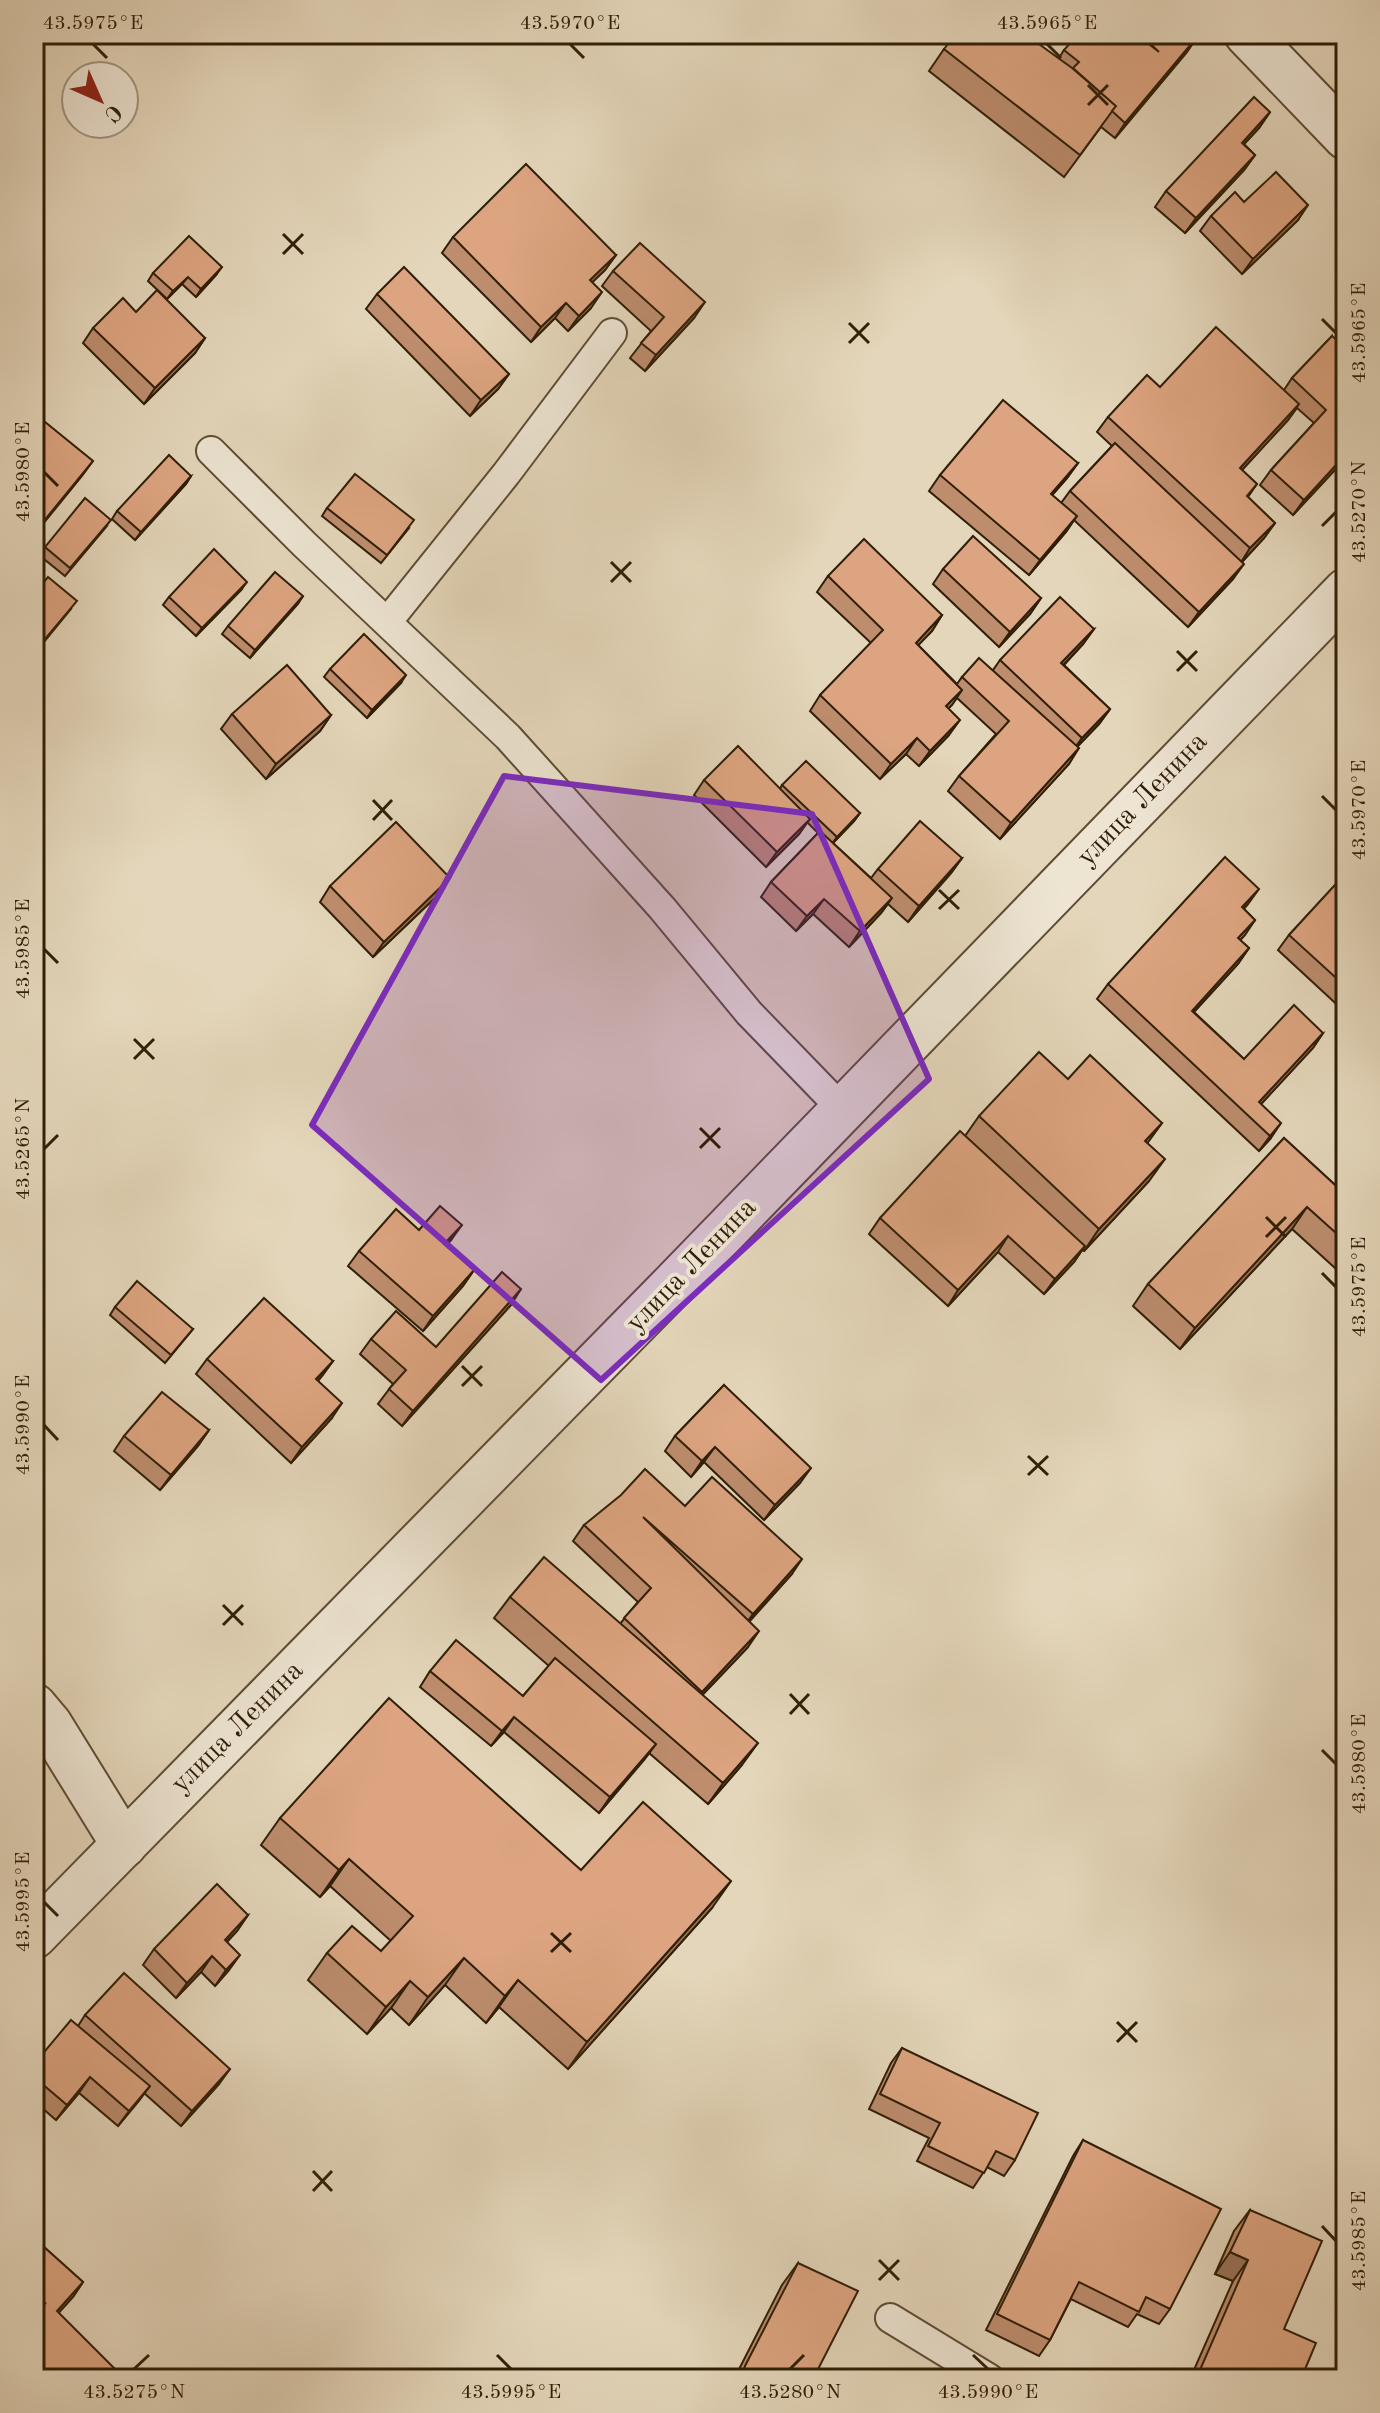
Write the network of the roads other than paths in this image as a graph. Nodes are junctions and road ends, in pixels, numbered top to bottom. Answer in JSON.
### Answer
{"nodes":[{"id":1,"x":1247,"y":34,"type":"edge"},
{"id":2,"x":1346,"y":137,"type":"edge"},
{"id":3,"x":612,"y":333,"type":"dead end"},
{"id":4,"x":211,"y":451,"type":"dead end"},
{"id":5,"x":1346,"y":591,"type":"edge"},
{"id":6,"x":388,"y":621,"type":"junction"},
{"id":7,"x":843,"y":1110,"type":"junction"},
{"id":8,"x":34,"y":1706,"type":"edge"},
{"id":9,"x":124,"y":1845,"type":"junction"},
{"id":10,"x":34,"y":1936,"type":"edge"},
{"id":11,"x":890,"y":2318,"type":"dead end"},
{"id":12,"x":990,"y":2379,"type":"edge"}],
"edges":[{"from":1,"to":2,"type":"street"},
{"from":3,"to":6,"type":"lane"},
{"from":4,"to":6,"type":"lane"},
{"from":5,"to":7,"type":"street","name":"улица Ленина"},
{"from":6,"to":7,"type":"lane"},
{"from":7,"to":9,"type":"street","name":"улица Ленина"},
{"from":8,"to":9,"type":"street"},
{"from":9,"to":10,"type":"street","name":"улица Ленина"},
{"from":11,"to":12,"type":"lane"}]}
